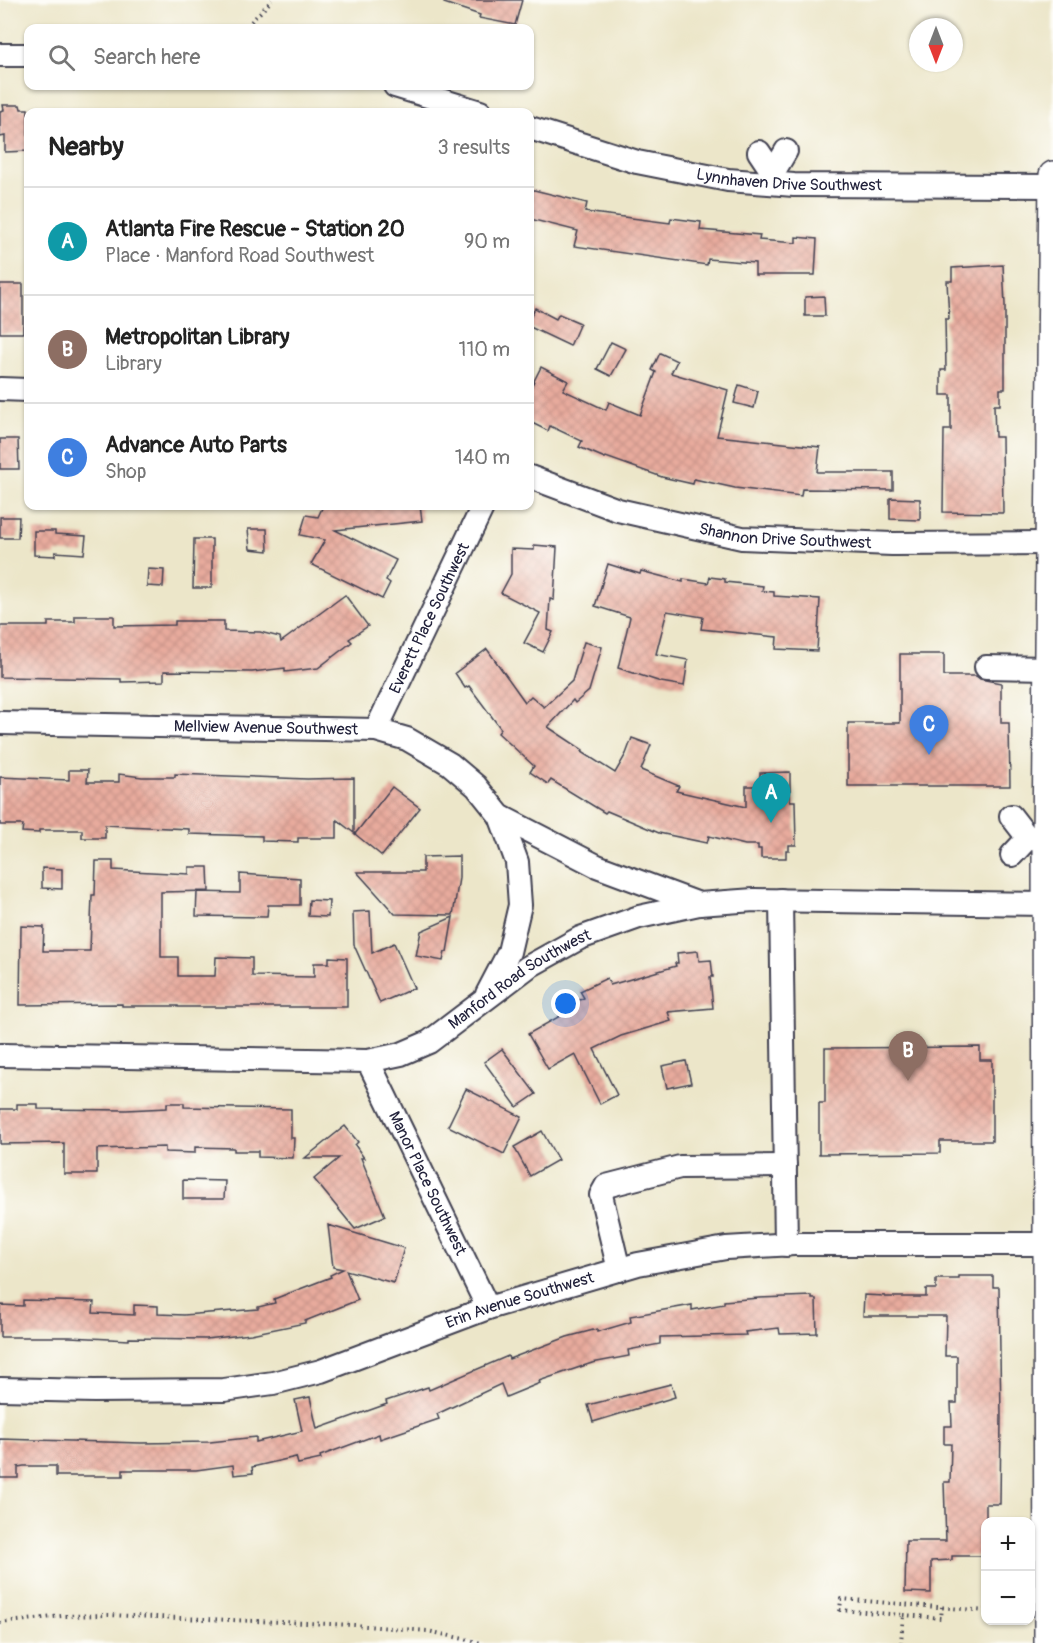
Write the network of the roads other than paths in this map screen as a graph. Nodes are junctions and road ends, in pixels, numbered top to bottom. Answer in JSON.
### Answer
{"nodes":[{"id":1,"x":0,"y":55,"type":"edge"},
{"id":2,"x":24,"y":55,"type":"edge"},
{"id":3,"x":408,"y":90,"type":"edge"},
{"id":4,"x":467,"y":108,"type":"edge"},
{"id":5,"x":534,"y":129,"type":"edge"},
{"id":6,"x":786,"y":151,"type":"dead end"},
{"id":7,"x":759,"y":152,"type":"dead end"},
{"id":8,"x":1053,"y":175,"type":"edge"},
{"id":9,"x":773,"y":178,"type":"junction"},
{"id":10,"x":1053,"y":186,"type":"edge"},
{"id":11,"x":1052,"y":314,"type":"edge"},
{"id":12,"x":1052,"y":376,"type":"edge"},
{"id":13,"x":0,"y":389,"type":"edge"},
{"id":14,"x":24,"y":390,"type":"edge"},
{"id":15,"x":534,"y":478,"type":"edge"},
{"id":16,"x":481,"y":510,"type":"edge"},
{"id":17,"x":1051,"y":543,"type":"edge"},
{"id":18,"x":986,"y":667,"type":"dead end"},
{"id":19,"x":1048,"y":668,"type":"junction"},
{"id":20,"x":0,"y":723,"type":"edge"},
{"id":21,"x":376,"y":730,"type":"junction"},
{"id":22,"x":1050,"y":767,"type":"edge"},
{"id":23,"x":500,"y":816,"type":"junction"},
{"id":24,"x":1011,"y":816,"type":"dead end"},
{"id":25,"x":1037,"y":838,"type":"junction"},
{"id":26,"x":1012,"y":855,"type":"dead end"},
{"id":27,"x":781,"y":900,"type":"junction"},
{"id":28,"x":699,"y":904,"type":"junction"},
{"id":29,"x":1049,"y":904,"type":"edge"},
{"id":30,"x":484,"y":1001,"type":"junction"},
{"id":31,"x":0,"y":1055,"type":"edge"},
{"id":32,"x":368,"y":1061,"type":"junction"},
{"id":33,"x":1050,"y":1089,"type":"edge"},
{"id":34,"x":785,"y":1166,"type":"junction"},
{"id":35,"x":1047,"y":1244,"type":"junction"},
{"id":36,"x":786,"y":1245,"type":"junction"},
{"id":37,"x":620,"y":1270,"type":"junction"},
{"id":38,"x":488,"y":1308,"type":"junction"},
{"id":39,"x":1050,"y":1334,"type":"edge"},
{"id":40,"x":0,"y":1389,"type":"edge"},
{"id":41,"x":1050,"y":1584,"type":"edge"},
{"id":42,"x":1048,"y":1643,"type":"edge"}],
"edges":[{"from":1,"to":2,"type":"street"},
{"from":3,"to":4,"type":"street"},
{"from":5,"to":9,"type":"street","name":"Lynnhaven Drive Southwest"},
{"from":6,"to":9,"type":"street"},
{"from":7,"to":9,"type":"street"},
{"from":8,"to":10,"type":"main road"},
{"from":9,"to":10,"type":"street","name":"Lynnhaven Drive Southwest"},
{"from":10,"to":11,"type":"main road"},
{"from":11,"to":12,"type":"main road"},
{"from":12,"to":17,"type":"main road"},
{"from":13,"to":14,"type":"street"},
{"from":15,"to":17,"type":"street","name":"Shannon Drive Southwest"},
{"from":16,"to":21,"type":"street","name":"Everett Place Southwest"},
{"from":17,"to":19,"type":"main road"},
{"from":18,"to":19,"type":"street"},
{"from":19,"to":22,"type":"main road"},
{"from":20,"to":21,"type":"street","name":"Mellview Avenue Southwest"},
{"from":21,"to":23,"type":"street","name":"Mellview Avenue Southwest"},
{"from":22,"to":25,"type":"main road"},
{"from":23,"to":28,"type":"street","name":"Mellview Avenue Southwest"},
{"from":23,"to":30,"type":"street","name":"Mellview Avenue Southwest"},
{"from":24,"to":25,"type":"street"},
{"from":25,"to":26,"type":"street"},
{"from":25,"to":29,"type":"main road"},
{"from":27,"to":28,"type":"street","name":"Manford Road Southwest"},
{"from":27,"to":29,"type":"street","name":"Manford Road Southwest"},
{"from":27,"to":34,"type":"street"},
{"from":28,"to":30,"type":"street","name":"Manford Road Southwest"},
{"from":29,"to":33,"type":"main road"},
{"from":30,"to":32,"type":"street","name":"Manford Road Southwest"},
{"from":31,"to":32,"type":"street","name":"Manford Road Southwest"},
{"from":32,"to":38,"type":"street","name":"Manor Place Southwest"},
{"from":33,"to":35,"type":"main road"},
{"from":34,"to":36,"type":"street"},
{"from":34,"to":37,"type":"street"},
{"from":35,"to":36,"type":"street","name":"Erin Avenue Southwest"},
{"from":35,"to":39,"type":"main road"},
{"from":36,"to":37,"type":"street","name":"Erin Avenue Southwest"},
{"from":37,"to":38,"type":"street","name":"Erin Avenue Southwest"},
{"from":38,"to":40,"type":"street","name":"Erin Avenue Southwest"},
{"from":39,"to":41,"type":"main road"},
{"from":41,"to":42,"type":"main road"}]}
